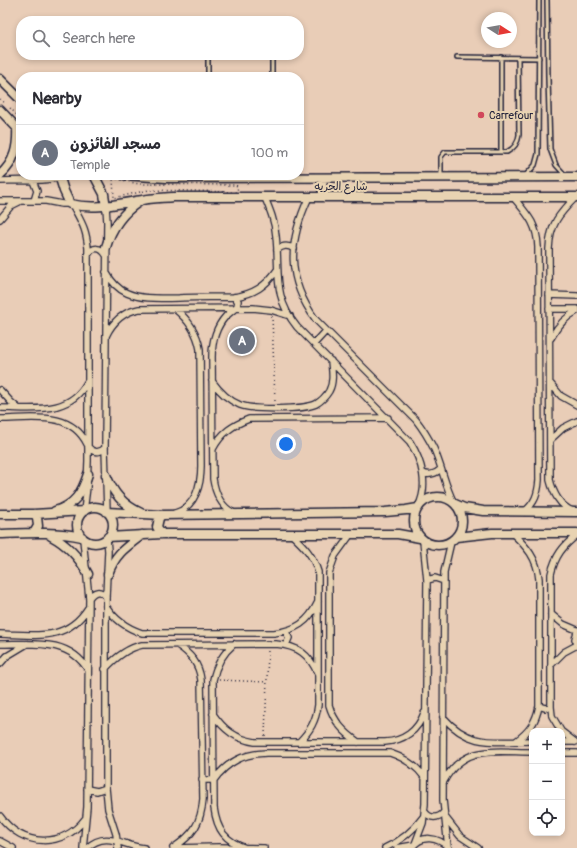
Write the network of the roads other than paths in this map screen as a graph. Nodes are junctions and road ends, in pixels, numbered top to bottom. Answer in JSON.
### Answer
{"nodes":[{"id":1,"x":538,"y":0,"type":"edge"},
{"id":2,"x":548,"y":0,"type":"edge"},
{"id":3,"x":539,"y":44,"type":"junction"},
{"id":4,"x":548,"y":44,"type":"junction"},
{"id":5,"x":457,"y":57,"type":"dead end"},
{"id":6,"x":501,"y":57,"type":"junction"},
{"id":7,"x":518,"y":58,"type":"junction"},
{"id":8,"x":539,"y":58,"type":"junction"},
{"id":9,"x":208,"y":60,"type":"edge"},
{"id":10,"x":272,"y":60,"type":"edge"},
{"id":11,"x":208,"y":72,"type":"edge"},
{"id":12,"x":272,"y":72,"type":"edge"},
{"id":13,"x":0,"y":79,"type":"edge"},
{"id":14,"x":16,"y":95,"type":"edge"},
{"id":15,"x":0,"y":110,"type":"edge"},
{"id":16,"x":16,"y":126,"type":"edge"},
{"id":17,"x":16,"y":148,"type":"edge"},
{"id":18,"x":501,"y":152,"type":"junction"},
{"id":19,"x":0,"y":175,"type":"edge"},
{"id":20,"x":304,"y":177,"type":"edge"},
{"id":21,"x":523,"y":177,"type":"junction"},
{"id":22,"x":568,"y":177,"type":"junction"},
{"id":23,"x":577,"y":177,"type":"edge"},
{"id":24,"x":323,"y":178,"type":"junction"},
{"id":25,"x":441,"y":178,"type":"junction"},
{"id":26,"x":39,"y":180,"type":"edge"},
{"id":27,"x":64,"y":180,"type":"edge"},
{"id":28,"x":97,"y":180,"type":"edge"},
{"id":29,"x":0,"y":181,"type":"edge"},
{"id":30,"x":33,"y":181,"type":"junction"},
{"id":31,"x":514,"y":196,"type":"junction"},
{"id":32,"x":309,"y":197,"type":"junction"},
{"id":33,"x":324,"y":197,"type":"junction"},
{"id":34,"x":576,"y":197,"type":"edge"},
{"id":35,"x":265,"y":198,"type":"junction"},
{"id":36,"x":142,"y":200,"type":"junction"},
{"id":37,"x":0,"y":201,"type":"edge"},
{"id":38,"x":19,"y":201,"type":"junction"},
{"id":39,"x":34,"y":201,"type":"junction"},
{"id":40,"x":72,"y":204,"type":"junction"},
{"id":41,"x":106,"y":207,"type":"junction"},
{"id":42,"x":0,"y":219,"type":"edge"},
{"id":43,"x":544,"y":238,"type":"junction"},
{"id":44,"x":294,"y":249,"type":"junction"},
{"id":45,"x":277,"y":250,"type":"junction"},
{"id":46,"x":106,"y":251,"type":"junction"},
{"id":47,"x":88,"y":255,"type":"junction"},
{"id":48,"x":277,"y":270,"type":"junction"},
{"id":49,"x":106,"y":271,"type":"junction"},
{"id":50,"x":549,"y":295,"type":"junction"},
{"id":51,"x":577,"y":296,"type":"edge"},
{"id":52,"x":234,"y":297,"type":"junction"},
{"id":53,"x":163,"y":298,"type":"junction"},
{"id":54,"x":235,"y":308,"type":"junction"},
{"id":55,"x":163,"y":309,"type":"junction"},
{"id":56,"x":175,"y":309,"type":"junction"},
{"id":57,"x":549,"y":309,"type":"junction"},
{"id":58,"x":577,"y":310,"type":"edge"},
{"id":59,"x":290,"y":316,"type":"junction"},
{"id":60,"x":326,"y":331,"type":"junction"},
{"id":61,"x":106,"y":338,"type":"junction"},
{"id":62,"x":549,"y":340,"type":"junction"},
{"id":63,"x":314,"y":344,"type":"junction"},
{"id":64,"x":212,"y":348,"type":"junction"},
{"id":65,"x":200,"y":349,"type":"junction"},
{"id":66,"x":331,"y":361,"type":"junction"},
{"id":67,"x":88,"y":380,"type":"junction"},
{"id":68,"x":212,"y":380,"type":"junction"},
{"id":69,"x":550,"y":382,"type":"junction"},
{"id":70,"x":0,"y":390,"type":"edge"},
{"id":71,"x":577,"y":405,"type":"edge"},
{"id":72,"x":53,"y":407,"type":"junction"},
{"id":73,"x":249,"y":407,"type":"junction"},
{"id":74,"x":0,"y":408,"type":"edge"},
{"id":75,"x":19,"y":408,"type":"junction"},
{"id":76,"x":388,"y":418,"type":"junction"},
{"id":77,"x":0,"y":419,"type":"edge"},
{"id":78,"x":53,"y":419,"type":"junction"},
{"id":79,"x":249,"y":419,"type":"junction"},
{"id":80,"x":577,"y":421,"type":"edge"},
{"id":81,"x":550,"y":440,"type":"junction"},
{"id":82,"x":88,"y":446,"type":"junction"},
{"id":83,"x":105,"y":448,"type":"junction"},
{"id":84,"x":212,"y":451,"type":"junction"},
{"id":85,"x":441,"y":469,"type":"junction"},
{"id":86,"x":423,"y":473,"type":"junction"},
{"id":87,"x":88,"y":474,"type":"junction"},
{"id":88,"x":106,"y":475,"type":"junction"},
{"id":89,"x":213,"y":479,"type":"junction"},
{"id":90,"x":201,"y":480,"type":"junction"},
{"id":91,"x":539,"y":480,"type":"junction"},
{"id":92,"x":550,"y":480,"type":"junction"},
{"id":93,"x":454,"y":503,"type":"junction"},
{"id":94,"x":418,"y":507,"type":"junction"},
{"id":95,"x":84,"y":511,"type":"junction"},
{"id":96,"x":107,"y":512,"type":"junction"},
{"id":97,"x":523,"y":512,"type":"junction"},
{"id":98,"x":577,"y":512,"type":"edge"},
{"id":99,"x":48,"y":513,"type":"junction"},
{"id":100,"x":237,"y":513,"type":"junction"},
{"id":101,"x":0,"y":514,"type":"edge"},
{"id":102,"x":34,"y":514,"type":"junction"},
{"id":103,"x":143,"y":514,"type":"junction"},
{"id":104,"x":172,"y":514,"type":"junction"},
{"id":105,"x":162,"y":515,"type":"junction"},
{"id":106,"x":34,"y":533,"type":"junction"},
{"id":107,"x":512,"y":533,"type":"junction"},
{"id":108,"x":0,"y":534,"type":"edge"},
{"id":109,"x":48,"y":534,"type":"junction"},
{"id":110,"x":142,"y":534,"type":"junction"},
{"id":111,"x":162,"y":534,"type":"junction"},
{"id":112,"x":290,"y":534,"type":"junction"},
{"id":113,"x":351,"y":534,"type":"junction"},
{"id":114,"x":577,"y":534,"type":"edge"},
{"id":115,"x":83,"y":538,"type":"junction"},
{"id":116,"x":108,"y":538,"type":"junction"},
{"id":117,"x":421,"y":539,"type":"junction"},
{"id":118,"x":454,"y":539,"type":"junction"},
{"id":119,"x":318,"y":572,"type":"junction"},
{"id":120,"x":329,"y":572,"type":"junction"},
{"id":121,"x":538,"y":573,"type":"junction"},
{"id":122,"x":88,"y":574,"type":"junction"},
{"id":123,"x":108,"y":574,"type":"junction"},
{"id":124,"x":551,"y":574,"type":"junction"},
{"id":125,"x":427,"y":580,"type":"junction"},
{"id":126,"x":444,"y":581,"type":"junction"},
{"id":127,"x":106,"y":597,"type":"junction"},
{"id":128,"x":89,"y":598,"type":"junction"},
{"id":129,"x":318,"y":602,"type":"junction"},
{"id":130,"x":106,"y":606,"type":"junction"},
{"id":131,"x":89,"y":607,"type":"junction"},
{"id":132,"x":551,"y":614,"type":"junction"},
{"id":133,"x":577,"y":631,"type":"edge"},
{"id":134,"x":286,"y":632,"type":"junction"},
{"id":135,"x":142,"y":633,"type":"junction"},
{"id":136,"x":0,"y":634,"type":"edge"},
{"id":137,"x":48,"y":635,"type":"junction"},
{"id":138,"x":0,"y":644,"type":"edge"},
{"id":139,"x":27,"y":644,"type":"junction"},
{"id":140,"x":177,"y":644,"type":"junction"},
{"id":141,"x":234,"y":644,"type":"junction"},
{"id":142,"x":577,"y":644,"type":"edge"},
{"id":143,"x":48,"y":645,"type":"junction"},
{"id":144,"x":142,"y":645,"type":"junction"},
{"id":145,"x":286,"y":645,"type":"junction"},
{"id":146,"x":0,"y":664,"type":"edge"},
{"id":147,"x":551,"y":665,"type":"junction"},
{"id":148,"x":105,"y":668,"type":"junction"},
{"id":149,"x":88,"y":670,"type":"junction"},
{"id":150,"x":318,"y":674,"type":"junction"},
{"id":151,"x":201,"y":680,"type":"junction"},
{"id":152,"x":213,"y":680,"type":"junction"},
{"id":153,"x":318,"y":705,"type":"junction"},
{"id":154,"x":329,"y":705,"type":"junction"},
{"id":155,"x":539,"y":706,"type":"junction"},
{"id":156,"x":551,"y":707,"type":"junction"},
{"id":157,"x":426,"y":709,"type":"junction"},
{"id":158,"x":213,"y":714,"type":"junction"},
{"id":159,"x":444,"y":717,"type":"junction"},
{"id":160,"x":559,"y":728,"type":"edge"},
{"id":161,"x":565,"y":735,"type":"edge"},
{"id":162,"x":481,"y":741,"type":"junction"},
{"id":163,"x":516,"y":741,"type":"junction"},
{"id":164,"x":255,"y":742,"type":"junction"},
{"id":165,"x":299,"y":742,"type":"junction"},
{"id":166,"x":358,"y":742,"type":"junction"},
{"id":167,"x":391,"y":742,"type":"junction"},
{"id":168,"x":529,"y":742,"type":"edge"},
{"id":169,"x":565,"y":742,"type":"edge"},
{"id":170,"x":576,"y":742,"type":"edge"},
{"id":171,"x":481,"y":752,"type":"junction"},
{"id":172,"x":529,"y":752,"type":"edge"},
{"id":173,"x":390,"y":753,"type":"junction"},
{"id":174,"x":565,"y":753,"type":"edge"},
{"id":175,"x":577,"y":753,"type":"edge"},
{"id":176,"x":254,"y":754,"type":"junction"},
{"id":177,"x":426,"y":779,"type":"junction"},
{"id":178,"x":202,"y":780,"type":"junction"},
{"id":179,"x":214,"y":780,"type":"junction"},
{"id":180,"x":443,"y":783,"type":"junction"},
{"id":181,"x":106,"y":788,"type":"junction"},
{"id":182,"x":87,"y":789,"type":"junction"},
{"id":183,"x":424,"y":814,"type":"junction"},
{"id":184,"x":444,"y":814,"type":"junction"},
{"id":185,"x":0,"y":817,"type":"edge"},
{"id":186,"x":86,"y":817,"type":"junction"},
{"id":187,"x":0,"y":826,"type":"edge"},
{"id":188,"x":0,"y":842,"type":"edge"},
{"id":189,"x":118,"y":845,"type":"edge"},
{"id":190,"x":414,"y":846,"type":"edge"},
{"id":191,"x":219,"y":847,"type":"edge"},
{"id":192,"x":449,"y":847,"type":"edge"},
{"id":193,"x":13,"y":848,"type":"edge"},
{"id":194,"x":83,"y":848,"type":"edge"},
{"id":195,"x":87,"y":848,"type":"edge"},
{"id":196,"x":144,"y":848,"type":"edge"},
{"id":197,"x":172,"y":848,"type":"edge"},
{"id":198,"x":246,"y":848,"type":"edge"},
{"id":199,"x":264,"y":848,"type":"edge"},
{"id":200,"x":386,"y":848,"type":"edge"},
{"id":201,"x":397,"y":848,"type":"edge"},
{"id":202,"x":478,"y":848,"type":"edge"}],
"edges":[{"from":1,"to":3,"type":"lane"},
{"from":2,"to":4,"type":"lane"},
{"from":3,"to":4,"type":"lane"},
{"from":3,"to":8,"type":"lane"},
{"from":4,"to":22,"type":"lane"},
{"from":5,"to":6,"type":"lane"},
{"from":6,"to":7,"type":"lane"},
{"from":6,"to":18,"type":"lane"},
{"from":7,"to":8,"type":"lane"},
{"from":7,"to":18,"type":"lane"},
{"from":8,"to":21,"type":"lane"},
{"from":9,"to":11,"type":"lane"},
{"from":10,"to":12,"type":"lane"},
{"from":13,"to":14,"type":"street"},
{"from":15,"to":16,"type":"street"},
{"from":17,"to":19,"type":"street"},
{"from":18,"to":25,"type":"lane"},
{"from":20,"to":24,"type":"street","name":"شارع الحريه"},
{"from":21,"to":22,"type":"street","name":"شارع الحريه"},
{"from":21,"to":25,"type":"street","name":"شارع الحريه"},
{"from":22,"to":23,"type":"street","name":"شارع الحريه"},
{"from":24,"to":25,"type":"street","name":"شارع الحريه"},
{"from":24,"to":33,"type":"street"},
{"from":26,"to":30,"type":"street"},
{"from":27,"to":40,"type":"street"},
{"from":28,"to":41,"type":"street"},
{"from":29,"to":30,"type":"street"},
{"from":30,"to":39,"type":"street"},
{"from":31,"to":33,"type":"street","name":"شارع الحريه"},
{"from":31,"to":34,"type":"street","name":"شارع الحريه"},
{"from":31,"to":43,"type":"street"},
{"from":32,"to":33,"type":"street","name":"شارع الحريه"},
{"from":32,"to":35,"type":"street","name":"شارع الحريه"},
{"from":32,"to":44,"type":"street"},
{"from":34,"to":43,"type":"street"},
{"from":35,"to":36,"type":"street","name":"شارع الحريه"},
{"from":35,"to":45,"type":"street"},
{"from":36,"to":41,"type":"street","name":"شارع الحريه"},
{"from":36,"to":46,"type":"street"},
{"from":37,"to":38,"type":"street"},
{"from":38,"to":39,"type":"street"},
{"from":38,"to":42,"type":"street"},
{"from":39,"to":40,"type":"street"},
{"from":40,"to":41,"type":"street","name":"شارع الحريه"},
{"from":40,"to":47,"type":"street"},
{"from":41,"to":46,"type":"street"},
{"from":43,"to":50,"type":"street"},
{"from":43,"to":91,"type":"street"},
{"from":44,"to":45,"type":"street"},
{"from":44,"to":60,"type":"street"},
{"from":45,"to":48,"type":"street"},
{"from":46,"to":47,"type":"street"},
{"from":46,"to":49,"type":"street"},
{"from":47,"to":67,"type":"street"},
{"from":48,"to":52,"type":"street"},
{"from":48,"to":59,"type":"street"},
{"from":49,"to":53,"type":"street"},
{"from":49,"to":61,"type":"street"},
{"from":50,"to":51,"type":"street"},
{"from":50,"to":57,"type":"street"},
{"from":52,"to":53,"type":"street"},
{"from":52,"to":54,"type":"street"},
{"from":53,"to":55,"type":"street"},
{"from":54,"to":56,"type":"street"},
{"from":54,"to":59,"type":"street"},
{"from":54,"to":64,"type":"street"},
{"from":55,"to":56,"type":"street"},
{"from":55,"to":61,"type":"street"},
{"from":56,"to":65,"type":"street"},
{"from":57,"to":58,"type":"street"},
{"from":57,"to":62,"type":"street"},
{"from":58,"to":62,"type":"street"},
{"from":59,"to":63,"type":"street"},
{"from":60,"to":63,"type":"street"},
{"from":60,"to":85,"type":"street"},
{"from":61,"to":83,"type":"street"},
{"from":62,"to":69,"type":"street"},
{"from":63,"to":66,"type":"street"},
{"from":64,"to":65,"type":"street"},
{"from":64,"to":68,"type":"street"},
{"from":65,"to":90,"type":"street"},
{"from":66,"to":73,"type":"street"},
{"from":66,"to":76,"type":"street"},
{"from":67,"to":72,"type":"street"},
{"from":67,"to":82,"type":"street"},
{"from":68,"to":73,"type":"street"},
{"from":68,"to":84,"type":"street"},
{"from":69,"to":71,"type":"street"},
{"from":69,"to":81,"type":"street"},
{"from":70,"to":75,"type":"street"},
{"from":72,"to":75,"type":"street"},
{"from":72,"to":78,"type":"street"},
{"from":73,"to":79,"type":"street"},
{"from":74,"to":75,"type":"street"},
{"from":76,"to":79,"type":"street"},
{"from":76,"to":86,"type":"street"},
{"from":77,"to":78,"type":"street"},
{"from":78,"to":82,"type":"street"},
{"from":79,"to":84,"type":"street"},
{"from":80,"to":81,"type":"street"},
{"from":81,"to":92,"type":"street"},
{"from":82,"to":83,"type":"street"},
{"from":82,"to":87,"type":"street"},
{"from":83,"to":88,"type":"street"},
{"from":84,"to":89,"type":"street"},
{"from":85,"to":86,"type":"street"},
{"from":85,"to":93,"type":"street"},
{"from":86,"to":94,"type":"street"},
{"from":87,"to":95,"type":"street"},
{"from":87,"to":99,"type":"street"},
{"from":88,"to":96,"type":"street"},
{"from":88,"to":103,"type":"street"},
{"from":89,"to":90,"type":"street"},
{"from":89,"to":100,"type":"street"},
{"from":90,"to":104,"type":"street"},
{"from":91,"to":92,"type":"street"},
{"from":91,"to":97,"type":"street"},
{"from":92,"to":98,"type":"street"},
{"from":93,"to":94,"type":"street"},
{"from":93,"to":97,"type":"street"},
{"from":93,"to":118,"type":"street"},
{"from":94,"to":100,"type":"street"},
{"from":94,"to":117,"type":"street"},
{"from":95,"to":96,"type":"street"},
{"from":95,"to":99,"type":"street"},
{"from":95,"to":115,"type":"street"},
{"from":96,"to":103,"type":"street"},
{"from":96,"to":116,"type":"street"},
{"from":97,"to":98,"type":"street"},
{"from":99,"to":102,"type":"street"},
{"from":100,"to":104,"type":"street"},
{"from":101,"to":102,"type":"street"},
{"from":102,"to":106,"type":"street"},
{"from":103,"to":105,"type":"street"},
{"from":104,"to":105,"type":"street"},
{"from":105,"to":111,"type":"street"},
{"from":106,"to":108,"type":"street"},
{"from":106,"to":109,"type":"street"},
{"from":107,"to":114,"type":"street"},
{"from":107,"to":118,"type":"street"},
{"from":107,"to":121,"type":"street"},
{"from":109,"to":115,"type":"street"},
{"from":109,"to":122,"type":"street"},
{"from":110,"to":111,"type":"street"},
{"from":110,"to":116,"type":"street"},
{"from":110,"to":123,"type":"street"},
{"from":111,"to":112,"type":"street"},
{"from":112,"to":113,"type":"street"},
{"from":112,"to":119,"type":"street"},
{"from":113,"to":117,"type":"street"},
{"from":113,"to":120,"type":"street"},
{"from":114,"to":124,"type":"street"},
{"from":115,"to":116,"type":"street"},
{"from":115,"to":122,"type":"street"},
{"from":116,"to":123,"type":"street"},
{"from":117,"to":118,"type":"street"},
{"from":117,"to":125,"type":"street"},
{"from":118,"to":126,"type":"street"},
{"from":119,"to":120,"type":"street"},
{"from":119,"to":129,"type":"street"},
{"from":120,"to":154,"type":"street"},
{"from":121,"to":124,"type":"street"},
{"from":121,"to":155,"type":"street"},
{"from":122,"to":128,"type":"street"},
{"from":123,"to":127,"type":"street"},
{"from":124,"to":132,"type":"street"},
{"from":125,"to":126,"type":"street"},
{"from":125,"to":157,"type":"street"},
{"from":126,"to":159,"type":"street"},
{"from":127,"to":128,"type":"street"},
{"from":127,"to":130,"type":"street"},
{"from":128,"to":131,"type":"street"},
{"from":129,"to":134,"type":"street"},
{"from":129,"to":150,"type":"street"},
{"from":130,"to":135,"type":"street"},
{"from":130,"to":148,"type":"street"},
{"from":131,"to":137,"type":"street"},
{"from":131,"to":149,"type":"street"},
{"from":132,"to":133,"type":"street"},
{"from":132,"to":147,"type":"street"},
{"from":133,"to":142,"type":"street"},
{"from":134,"to":135,"type":"street"},
{"from":134,"to":145,"type":"street"},
{"from":135,"to":144,"type":"street"},
{"from":136,"to":137,"type":"street"},
{"from":137,"to":143,"type":"street"},
{"from":138,"to":139,"type":"street"},
{"from":139,"to":143,"type":"street"},
{"from":139,"to":146,"type":"street"},
{"from":140,"to":141,"type":"street"},
{"from":140,"to":144,"type":"street"},
{"from":140,"to":151,"type":"street"},
{"from":141,"to":145,"type":"street"},
{"from":141,"to":152,"type":"street"},
{"from":142,"to":147,"type":"street"},
{"from":143,"to":149,"type":"street"},
{"from":144,"to":148,"type":"street"},
{"from":145,"to":150,"type":"street"},
{"from":147,"to":156,"type":"street"},
{"from":148,"to":181,"type":"street"},
{"from":149,"to":182,"type":"street"},
{"from":150,"to":153,"type":"street"},
{"from":151,"to":152,"type":"street"},
{"from":151,"to":178,"type":"street"},
{"from":152,"to":158,"type":"street"},
{"from":153,"to":154,"type":"street"},
{"from":153,"to":165,"type":"street"},
{"from":154,"to":166,"type":"street"},
{"from":155,"to":156,"type":"street"},
{"from":155,"to":163,"type":"street"},
{"from":156,"to":160,"type":"street"},
{"from":157,"to":167,"type":"street"},
{"from":157,"to":177,"type":"street"},
{"from":158,"to":164,"type":"street"},
{"from":158,"to":179,"type":"street"},
{"from":159,"to":162,"type":"street"},
{"from":159,"to":180,"type":"street"},
{"from":161,"to":170,"type":"street"},
{"from":162,"to":163,"type":"street"},
{"from":162,"to":171,"type":"street"},
{"from":163,"to":168,"type":"street"},
{"from":164,"to":165,"type":"street"},
{"from":164,"to":176,"type":"street"},
{"from":165,"to":166,"type":"street"},
{"from":166,"to":167,"type":"street"},
{"from":167,"to":173,"type":"street"},
{"from":169,"to":170,"type":"street"},
{"from":171,"to":172,"type":"street"},
{"from":171,"to":180,"type":"street"},
{"from":173,"to":176,"type":"street"},
{"from":173,"to":177,"type":"street"},
{"from":174,"to":175,"type":"street"},
{"from":176,"to":179,"type":"street"},
{"from":177,"to":183,"type":"street"},
{"from":178,"to":179,"type":"street"},
{"from":178,"to":197,"type":"street"},
{"from":179,"to":198,"type":"street"},
{"from":180,"to":184,"type":"street"},
{"from":181,"to":182,"type":"street"},
{"from":181,"to":189,"type":"street"},
{"from":182,"to":186,"type":"street"},
{"from":183,"to":184,"type":"street"},
{"from":183,"to":190,"type":"street"},
{"from":183,"to":200,"type":"street"},
{"from":184,"to":192,"type":"street"},
{"from":184,"to":202,"type":"street"},
{"from":185,"to":186,"type":"street"},
{"from":185,"to":187,"type":"street"},
{"from":186,"to":194,"type":"street"},
{"from":188,"to":193,"type":"street"},
{"from":189,"to":195,"type":"street"},
{"from":189,"to":196,"type":"street"},
{"from":190,"to":192,"type":"street"},
{"from":190,"to":201,"type":"street"},
{"from":191,"to":197,"type":"street"},
{"from":191,"to":198,"type":"street"},
{"from":198,"to":199,"type":"street"}]}
